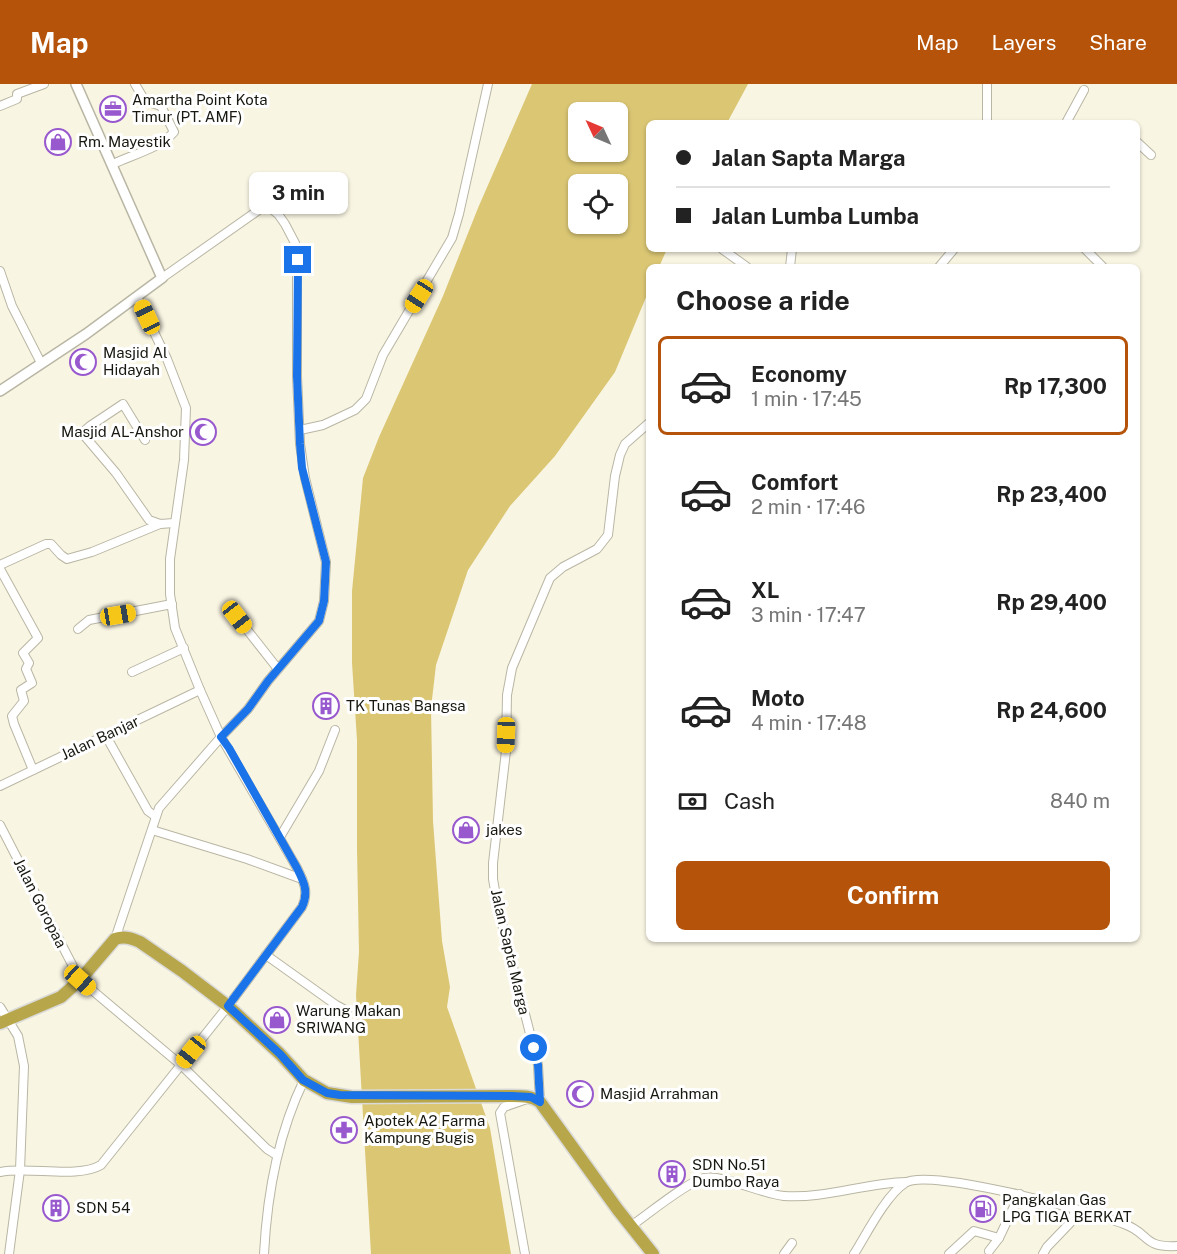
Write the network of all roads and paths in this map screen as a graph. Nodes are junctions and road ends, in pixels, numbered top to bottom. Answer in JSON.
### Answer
{"nodes":[{"id":1,"x":44,"y":84,"type":"edge"},
{"id":2,"x":76,"y":84,"type":"edge"},
{"id":3,"x":135,"y":84,"type":"edge"},
{"id":4,"x":488,"y":84,"type":"edge"},
{"id":5,"x":987,"y":84,"type":"edge"},
{"id":6,"x":1084,"y":90,"type":"dead end"},
{"id":7,"x":0,"y":106,"type":"edge"},
{"id":8,"x":987,"y":120,"type":"edge"},
{"id":9,"x":1068,"y":120,"type":"edge"},
{"id":10,"x":1140,"y":145,"type":"edge"},
{"id":11,"x":1151,"y":155,"type":"dead end"},
{"id":12,"x":112,"y":164,"type":"junction"},
{"id":13,"x":726,"y":252,"type":"edge"},
{"id":14,"x":952,"y":252,"type":"edge"},
{"id":15,"x":1088,"y":252,"type":"edge"},
{"id":16,"x":743,"y":264,"type":"edge"},
{"id":17,"x":942,"y":264,"type":"edge"},
{"id":18,"x":1100,"y":264,"type":"edge"},
{"id":19,"x":0,"y":271,"type":"edge"},
{"id":20,"x":162,"y":278,"type":"junction"},
{"id":21,"x":137,"y":297,"type":"junction"},
{"id":22,"x":41,"y":363,"type":"junction"},
{"id":23,"x":0,"y":391,"type":"edge"},
{"id":24,"x":646,"y":426,"type":"edge"},
{"id":25,"x":300,"y":430,"type":"junction"},
{"id":26,"x":145,"y":440,"type":"dead end"},
{"id":27,"x":174,"y":523,"type":"junction"},
{"id":28,"x":160,"y":524,"type":"junction"},
{"id":29,"x":0,"y":567,"type":"edge"},
{"id":30,"x":172,"y":604,"type":"junction"},
{"id":31,"x":237,"y":617,"type":"dead end"},
{"id":32,"x":78,"y":629,"type":"dead end"},
{"id":33,"x":184,"y":648,"type":"junction"},
{"id":34,"x":278,"y":669,"type":"junction"},
{"id":35,"x":132,"y":672,"type":"dead end"},
{"id":36,"x":200,"y":690,"type":"junction"},
{"id":37,"x":335,"y":730,"type":"dead end"},
{"id":38,"x":106,"y":736,"type":"junction"},
{"id":39,"x":221,"y":737,"type":"junction"},
{"id":40,"x":33,"y":770,"type":"junction"},
{"id":41,"x":0,"y":786,"type":"edge"},
{"id":42,"x":155,"y":816,"type":"junction"},
{"id":43,"x":0,"y":825,"type":"edge"},
{"id":44,"x":152,"y":830,"type":"junction"},
{"id":45,"x":280,"y":837,"type":"junction"},
{"id":46,"x":302,"y":879,"type":"junction"},
{"id":47,"x":115,"y":939,"type":"junction"},
{"id":48,"x":266,"y":955,"type":"junction"},
{"id":49,"x":80,"y":980,"type":"junction"},
{"id":50,"x":228,"y":1006,"type":"junction"},
{"id":51,"x":0,"y":1007,"type":"edge"},
{"id":52,"x":347,"y":1011,"type":"dead end"},
{"id":53,"x":4,"y":1022,"type":"edge"},
{"id":54,"x":181,"y":1065,"type":"junction"},
{"id":55,"x":303,"y":1080,"type":"junction"},
{"id":56,"x":536,"y":1100,"type":"junction"},
{"id":57,"x":278,"y":1152,"type":"junction"},
{"id":58,"x":20,"y":1170,"type":"junction"},
{"id":59,"x":0,"y":1172,"type":"edge"},
{"id":60,"x":906,"y":1182,"type":"junction"},
{"id":61,"x":1020,"y":1194,"type":"junction"},
{"id":62,"x":1076,"y":1209,"type":"junction"},
{"id":63,"x":631,"y":1226,"type":"junction"},
{"id":64,"x":999,"y":1238,"type":"junction"},
{"id":65,"x":792,"y":1243,"type":"dead end"},
{"id":66,"x":1177,"y":1246,"type":"edge"},
{"id":67,"x":989,"y":1251,"type":"dead end"},
{"id":68,"x":9,"y":1254,"type":"edge"},
{"id":69,"x":264,"y":1254,"type":"edge"},
{"id":70,"x":525,"y":1254,"type":"edge"},
{"id":71,"x":653,"y":1254,"type":"edge"},
{"id":72,"x":784,"y":1254,"type":"edge"},
{"id":73,"x":854,"y":1254,"type":"edge"},
{"id":74,"x":949,"y":1254,"type":"edge"},
{"id":75,"x":1043,"y":1254,"type":"edge"}],
"edges":[{"from":1,"to":7,"type":"street"},
{"from":2,"to":12,"type":"street"},
{"from":3,"to":12,"type":"street"},
{"from":4,"to":25,"type":"street"},
{"from":5,"to":8,"type":"street"},
{"from":6,"to":9,"type":"street"},
{"from":10,"to":11,"type":"street"},
{"from":12,"to":20,"type":"street"},
{"from":13,"to":16,"type":"street"},
{"from":14,"to":17,"type":"street"},
{"from":15,"to":18,"type":"street"},
{"from":19,"to":22,"type":"street"},
{"from":20,"to":21,"type":"street"},
{"from":20,"to":25,"type":"street"},
{"from":21,"to":22,"type":"street"},
{"from":21,"to":27,"type":"street"},
{"from":22,"to":23,"type":"street"},
{"from":24,"to":56,"type":"street","name":"Jalan Sapta Marga"},
{"from":25,"to":34,"type":"street"},
{"from":26,"to":28,"type":"street"},
{"from":27,"to":28,"type":"street"},
{"from":27,"to":30,"type":"street"},
{"from":28,"to":29,"type":"street"},
{"from":29,"to":40,"type":"street"},
{"from":30,"to":32,"type":"street"},
{"from":30,"to":33,"type":"street"},
{"from":31,"to":34,"type":"street"},
{"from":33,"to":35,"type":"street"},
{"from":33,"to":36,"type":"street"},
{"from":34,"to":39,"type":"street"},
{"from":36,"to":38,"type":"street","name":"Jalan Banjar"},
{"from":36,"to":39,"type":"street"},
{"from":37,"to":45,"type":"street"},
{"from":38,"to":40,"type":"street","name":"Jalan Banjar"},
{"from":38,"to":42,"type":"street"},
{"from":39,"to":42,"type":"street"},
{"from":39,"to":45,"type":"street"},
{"from":40,"to":41,"type":"street","name":"Jalan Banjar"},
{"from":42,"to":44,"type":"street"},
{"from":43,"to":49,"type":"street","name":"Jalan Goropaa"},
{"from":44,"to":46,"type":"street"},
{"from":44,"to":47,"type":"street"},
{"from":45,"to":46,"type":"street"},
{"from":46,"to":48,"type":"street"},
{"from":47,"to":49,"type":"highway"},
{"from":47,"to":50,"type":"highway"},
{"from":48,"to":50,"type":"street"},
{"from":48,"to":52,"type":"street"},
{"from":49,"to":53,"type":"highway"},
{"from":49,"to":54,"type":"street"},
{"from":50,"to":54,"type":"street"},
{"from":50,"to":55,"type":"highway"},
{"from":51,"to":53,"type":"street"},
{"from":53,"to":58,"type":"street"},
{"from":54,"to":57,"type":"street"},
{"from":54,"to":58,"type":"street"},
{"from":55,"to":56,"type":"highway"},
{"from":55,"to":57,"type":"street"},
{"from":56,"to":63,"type":"highway"},
{"from":56,"to":70,"type":"street"},
{"from":57,"to":69,"type":"street"},
{"from":58,"to":59,"type":"street"},
{"from":58,"to":68,"type":"street"},
{"from":60,"to":61,"type":"street"},
{"from":60,"to":63,"type":"street"},
{"from":60,"to":73,"type":"street"},
{"from":61,"to":62,"type":"street"},
{"from":61,"to":64,"type":"street"},
{"from":62,"to":66,"type":"street"},
{"from":62,"to":75,"type":"street"},
{"from":63,"to":71,"type":"highway"},
{"from":64,"to":67,"type":"street"},
{"from":64,"to":74,"type":"street"},
{"from":65,"to":72,"type":"street"}]}
